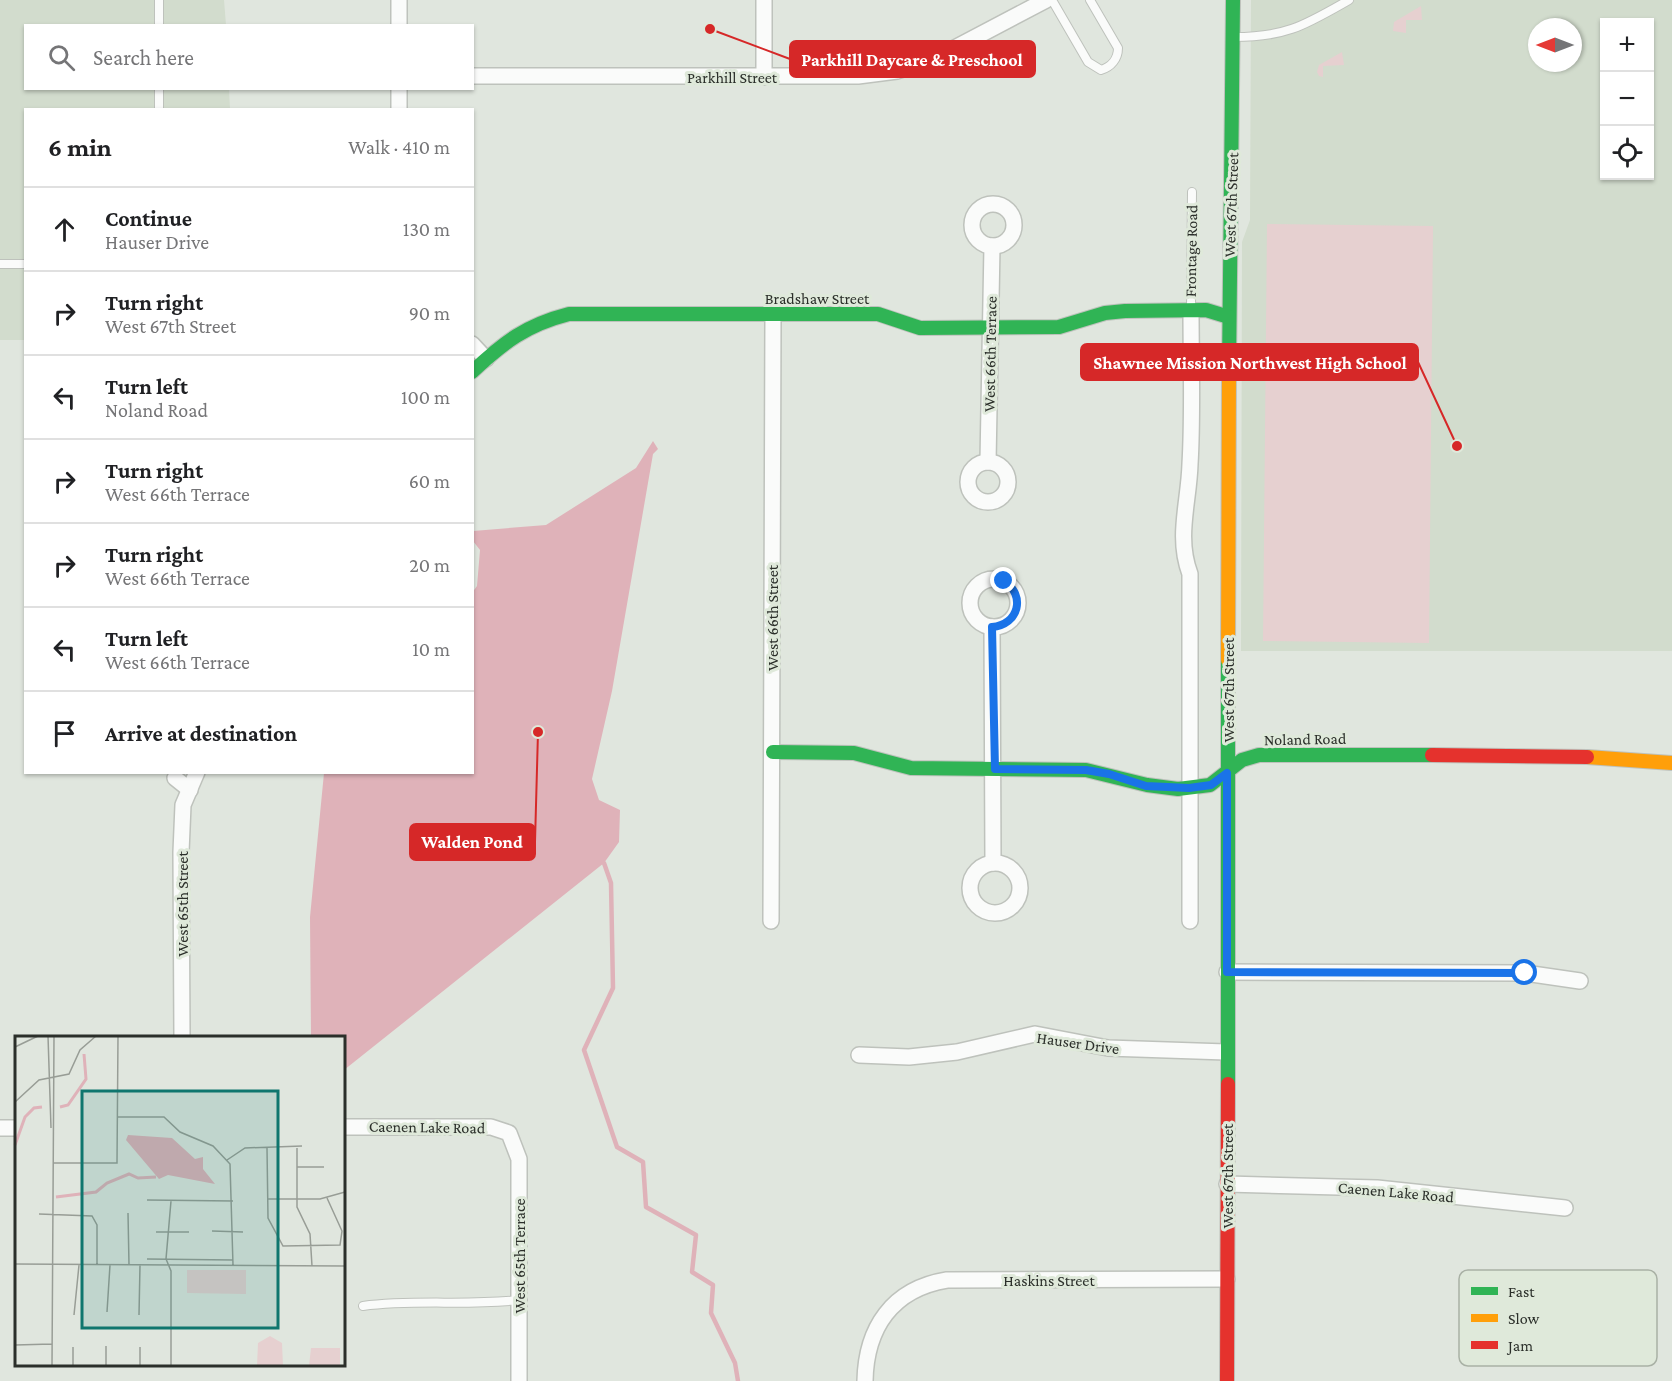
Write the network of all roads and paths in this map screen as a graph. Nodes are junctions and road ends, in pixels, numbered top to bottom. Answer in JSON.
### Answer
{"nodes":[{"id":1,"x":159,"y":0,"type":"edge"},
{"id":2,"x":399,"y":0,"type":"edge"},
{"id":3,"x":764,"y":0,"type":"edge"},
{"id":4,"x":1046,"y":0,"type":"edge"},
{"id":5,"x":1052,"y":0,"type":"edge"},
{"id":6,"x":1090,"y":0,"type":"edge"},
{"id":7,"x":1233,"y":0,"type":"edge"},
{"id":8,"x":1349,"y":0,"type":"edge"},
{"id":9,"x":159,"y":24,"type":"edge"},
{"id":10,"x":399,"y":24,"type":"edge"},
{"id":11,"x":1233,"y":37,"type":"junction"},
{"id":12,"x":474,"y":76,"type":"edge"},
{"id":13,"x":764,"y":77,"type":"junction"},
{"id":14,"x":159,"y":90,"type":"edge"},
{"id":15,"x":399,"y":90,"type":"edge"},
{"id":16,"x":159,"y":108,"type":"edge"},
{"id":17,"x":399,"y":108,"type":"edge"},
{"id":18,"x":1192,"y":192,"type":"dead end"},
{"id":19,"x":992,"y":246,"type":"dead end"},
{"id":20,"x":0,"y":264,"type":"edge"},
{"id":21,"x":24,"y":264,"type":"edge"},
{"id":22,"x":1191,"y":310,"type":"junction"},
{"id":23,"x":773,"y":314,"type":"junction"},
{"id":24,"x":1229,"y":317,"type":"junction"},
{"id":25,"x":991,"y":328,"type":"junction"},
{"id":26,"x":474,"y":346,"type":"edge"},
{"id":27,"x":486,"y":359,"type":"junction"},
{"id":28,"x":474,"y":370,"type":"edge"},
{"id":29,"x":988,"y":462,"type":"dead end"},
{"id":30,"x":992,"y":627,"type":"dead end"},
{"id":31,"x":773,"y":752,"type":"junction"},
{"id":32,"x":1672,"y":763,"type":"edge"},
{"id":33,"x":995,"y":769,"type":"junction"},
{"id":34,"x":1227,"y":773,"type":"junction"},
{"id":35,"x":196,"y":774,"type":"edge"},
{"id":36,"x":175,"y":778,"type":"dead end"},
{"id":37,"x":1189,"y":788,"type":"junction"},
{"id":38,"x":190,"y":790,"type":"junction"},
{"id":39,"x":993,"y":863,"type":"dead end"},
{"id":40,"x":771,"y":921,"type":"dead end"},
{"id":41,"x":1190,"y":921,"type":"dead end"},
{"id":42,"x":1227,"y":972,"type":"junction"},
{"id":43,"x":1580,"y":981,"type":"dead end"},
{"id":44,"x":182,"y":1036,"type":"edge"},
{"id":45,"x":1226,"y":1052,"type":"junction"},
{"id":46,"x":859,"y":1055,"type":"dead end"},
{"id":47,"x":345,"y":1127,"type":"edge"},
{"id":48,"x":509,"y":1133,"type":"joint"},
{"id":49,"x":1227,"y":1184,"type":"junction"},
{"id":50,"x":1565,"y":1208,"type":"dead end"},
{"id":51,"x":1227,"y":1279,"type":"junction"},
{"id":52,"x":519,"y":1300,"type":"junction"},
{"id":53,"x":363,"y":1306,"type":"dead end"},
{"id":54,"x":519,"y":1381,"type":"edge"},
{"id":55,"x":866,"y":1381,"type":"edge"},
{"id":56,"x":1227,"y":1381,"type":"edge"}],
"edges":[{"from":1,"to":9,"type":"lane"},
{"from":2,"to":10,"type":"street"},
{"from":3,"to":13,"type":"street"},
{"from":4,"to":13,"type":"street","name":"Parkhill Street"},
{"from":5,"to":6,"type":"lane"},
{"from":7,"to":11,"type":"street","name":"West 67th Street"},
{"from":8,"to":11,"type":"lane"},
{"from":11,"to":24,"type":"street","name":"West 67th Street"},
{"from":12,"to":13,"type":"street","name":"Parkhill Street"},
{"from":14,"to":16,"type":"lane"},
{"from":15,"to":17,"type":"street"},
{"from":18,"to":22,"type":"lane","name":"Frontage Road"},
{"from":19,"to":25,"type":"street","name":"West 66th Terrace"},
{"from":20,"to":21,"type":"lane"},
{"from":22,"to":24,"type":"street","name":"Bradshaw Street"},
{"from":22,"to":25,"type":"street","name":"Bradshaw Street"},
{"from":22,"to":37,"type":"street"},
{"from":23,"to":25,"type":"street","name":"Bradshaw Street"},
{"from":23,"to":27,"type":"street","name":"Bradshaw Street"},
{"from":23,"to":31,"type":"street","name":"West 66th Street"},
{"from":24,"to":34,"type":"street","name":"West 67th Street"},
{"from":25,"to":29,"type":"street","name":"West 66th Terrace"},
{"from":26,"to":27,"type":"street"},
{"from":27,"to":28,"type":"street"},
{"from":30,"to":33,"type":"street"},
{"from":31,"to":33,"type":"street","name":"Noland Road"},
{"from":31,"to":40,"type":"street","name":"West 66th Street"},
{"from":32,"to":34,"type":"street","name":"Noland Road"},
{"from":33,"to":37,"type":"street","name":"Noland Road"},
{"from":33,"to":39,"type":"street"},
{"from":34,"to":37,"type":"street","name":"Noland Road"},
{"from":34,"to":42,"type":"street","name":"West 67th Street"},
{"from":35,"to":38,"type":"street","name":"West 65th Street"},
{"from":36,"to":38,"type":"street"},
{"from":37,"to":41,"type":"street"},
{"from":38,"to":44,"type":"street","name":"West 65th Street"},
{"from":42,"to":43,"type":"street"},
{"from":42,"to":45,"type":"street","name":"West 67th Street"},
{"from":45,"to":46,"type":"street","name":"Hauser Drive"},
{"from":45,"to":49,"type":"street","name":"West 67th Street"},
{"from":47,"to":48,"type":"street","name":"Caenen Lake Road"},
{"from":48,"to":52,"type":"street","name":"West 65th Terrace"},
{"from":49,"to":50,"type":"street","name":"Caenen Lake Road"},
{"from":49,"to":51,"type":"street","name":"West 67th Street"},
{"from":51,"to":55,"type":"street","name":"Haskins Street"},
{"from":51,"to":56,"type":"street","name":"West 67th Street"},
{"from":52,"to":53,"type":"lane"},
{"from":52,"to":54,"type":"street","name":"West 65th Terrace"}]}
